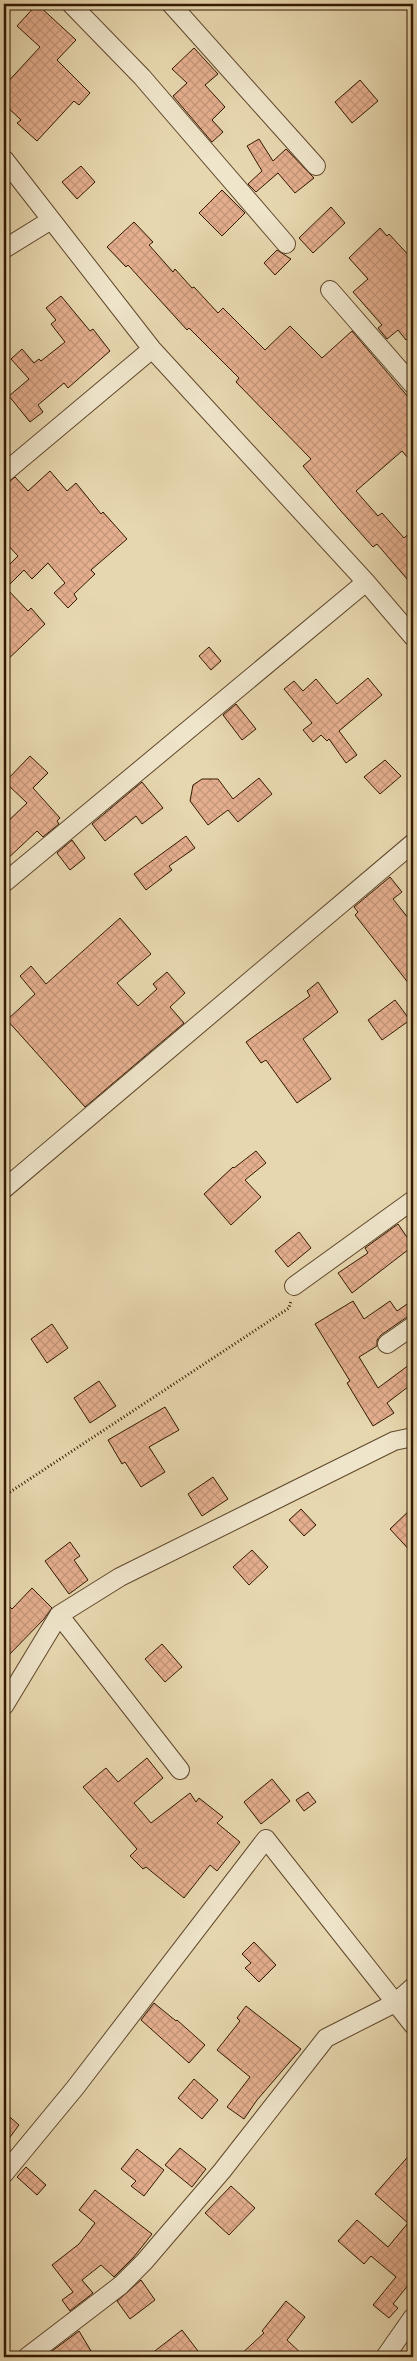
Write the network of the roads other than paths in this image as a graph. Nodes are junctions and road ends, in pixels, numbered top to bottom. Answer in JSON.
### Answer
{"nodes":[{"id":1,"x":71,"y":4,"type":"edge"},
{"id":2,"x":171,"y":4,"type":"edge"},
{"id":3,"x":4,"y":159,"type":"edge"},
{"id":4,"x":316,"y":166,"type":"dead end"},
{"id":5,"x":51,"y":220,"type":"junction"},
{"id":6,"x":286,"y":244,"type":"dead end"},
{"id":7,"x":4,"y":249,"type":"edge"},
{"id":8,"x":330,"y":290,"type":"dead end"},
{"id":9,"x":152,"y":350,"type":"junction"},
{"id":10,"x":413,"y":386,"type":"edge"},
{"id":11,"x":4,"y":474,"type":"edge"},
{"id":12,"x":366,"y":582,"type":"junction"},
{"id":13,"x":413,"y":637,"type":"edge"},
{"id":14,"x":413,"y":843,"type":"edge"},
{"id":15,"x":4,"y":883,"type":"edge"},
{"id":16,"x":4,"y":1190,"type":"edge"},
{"id":17,"x":413,"y":1200,"type":"edge"},
{"id":18,"x":294,"y":1286,"type":"road end"},
{"id":19,"x":413,"y":1326,"type":"edge"},
{"id":20,"x":387,"y":1344,"type":"dead end"},
{"id":21,"x":413,"y":1437,"type":"edge"},
{"id":22,"x":59,"y":1615,"type":"junction"},
{"id":23,"x":4,"y":1706,"type":"edge"},
{"id":24,"x":180,"y":1770,"type":"dead end"},
{"id":25,"x":413,"y":1988,"type":"edge"},
{"id":26,"x":395,"y":2003,"type":"junction"},
{"id":27,"x":413,"y":2025,"type":"edge"},
{"id":28,"x":4,"y":2174,"type":"edge"},
{"id":29,"x":413,"y":2316,"type":"edge"},
{"id":30,"x":27,"y":2357,"type":"edge"},
{"id":31,"x":385,"y":2357,"type":"edge"}],
"edges":[{"from":1,"to":6,"type":"street"},
{"from":2,"to":4,"type":"street"},
{"from":3,"to":5,"type":"street"},
{"from":5,"to":7,"type":"street"},
{"from":5,"to":9,"type":"street"},
{"from":8,"to":10,"type":"street"},
{"from":9,"to":11,"type":"street"},
{"from":9,"to":12,"type":"street"},
{"from":12,"to":13,"type":"street"},
{"from":12,"to":15,"type":"street"},
{"from":14,"to":16,"type":"street"},
{"from":17,"to":18,"type":"street"},
{"from":19,"to":20,"type":"street"},
{"from":21,"to":22,"type":"street"},
{"from":22,"to":23,"type":"street"},
{"from":22,"to":24,"type":"street"},
{"from":25,"to":26,"type":"street"},
{"from":26,"to":27,"type":"street"},
{"from":26,"to":28,"type":"street"},
{"from":26,"to":30,"type":"street"},
{"from":29,"to":31,"type":"street"}]}
